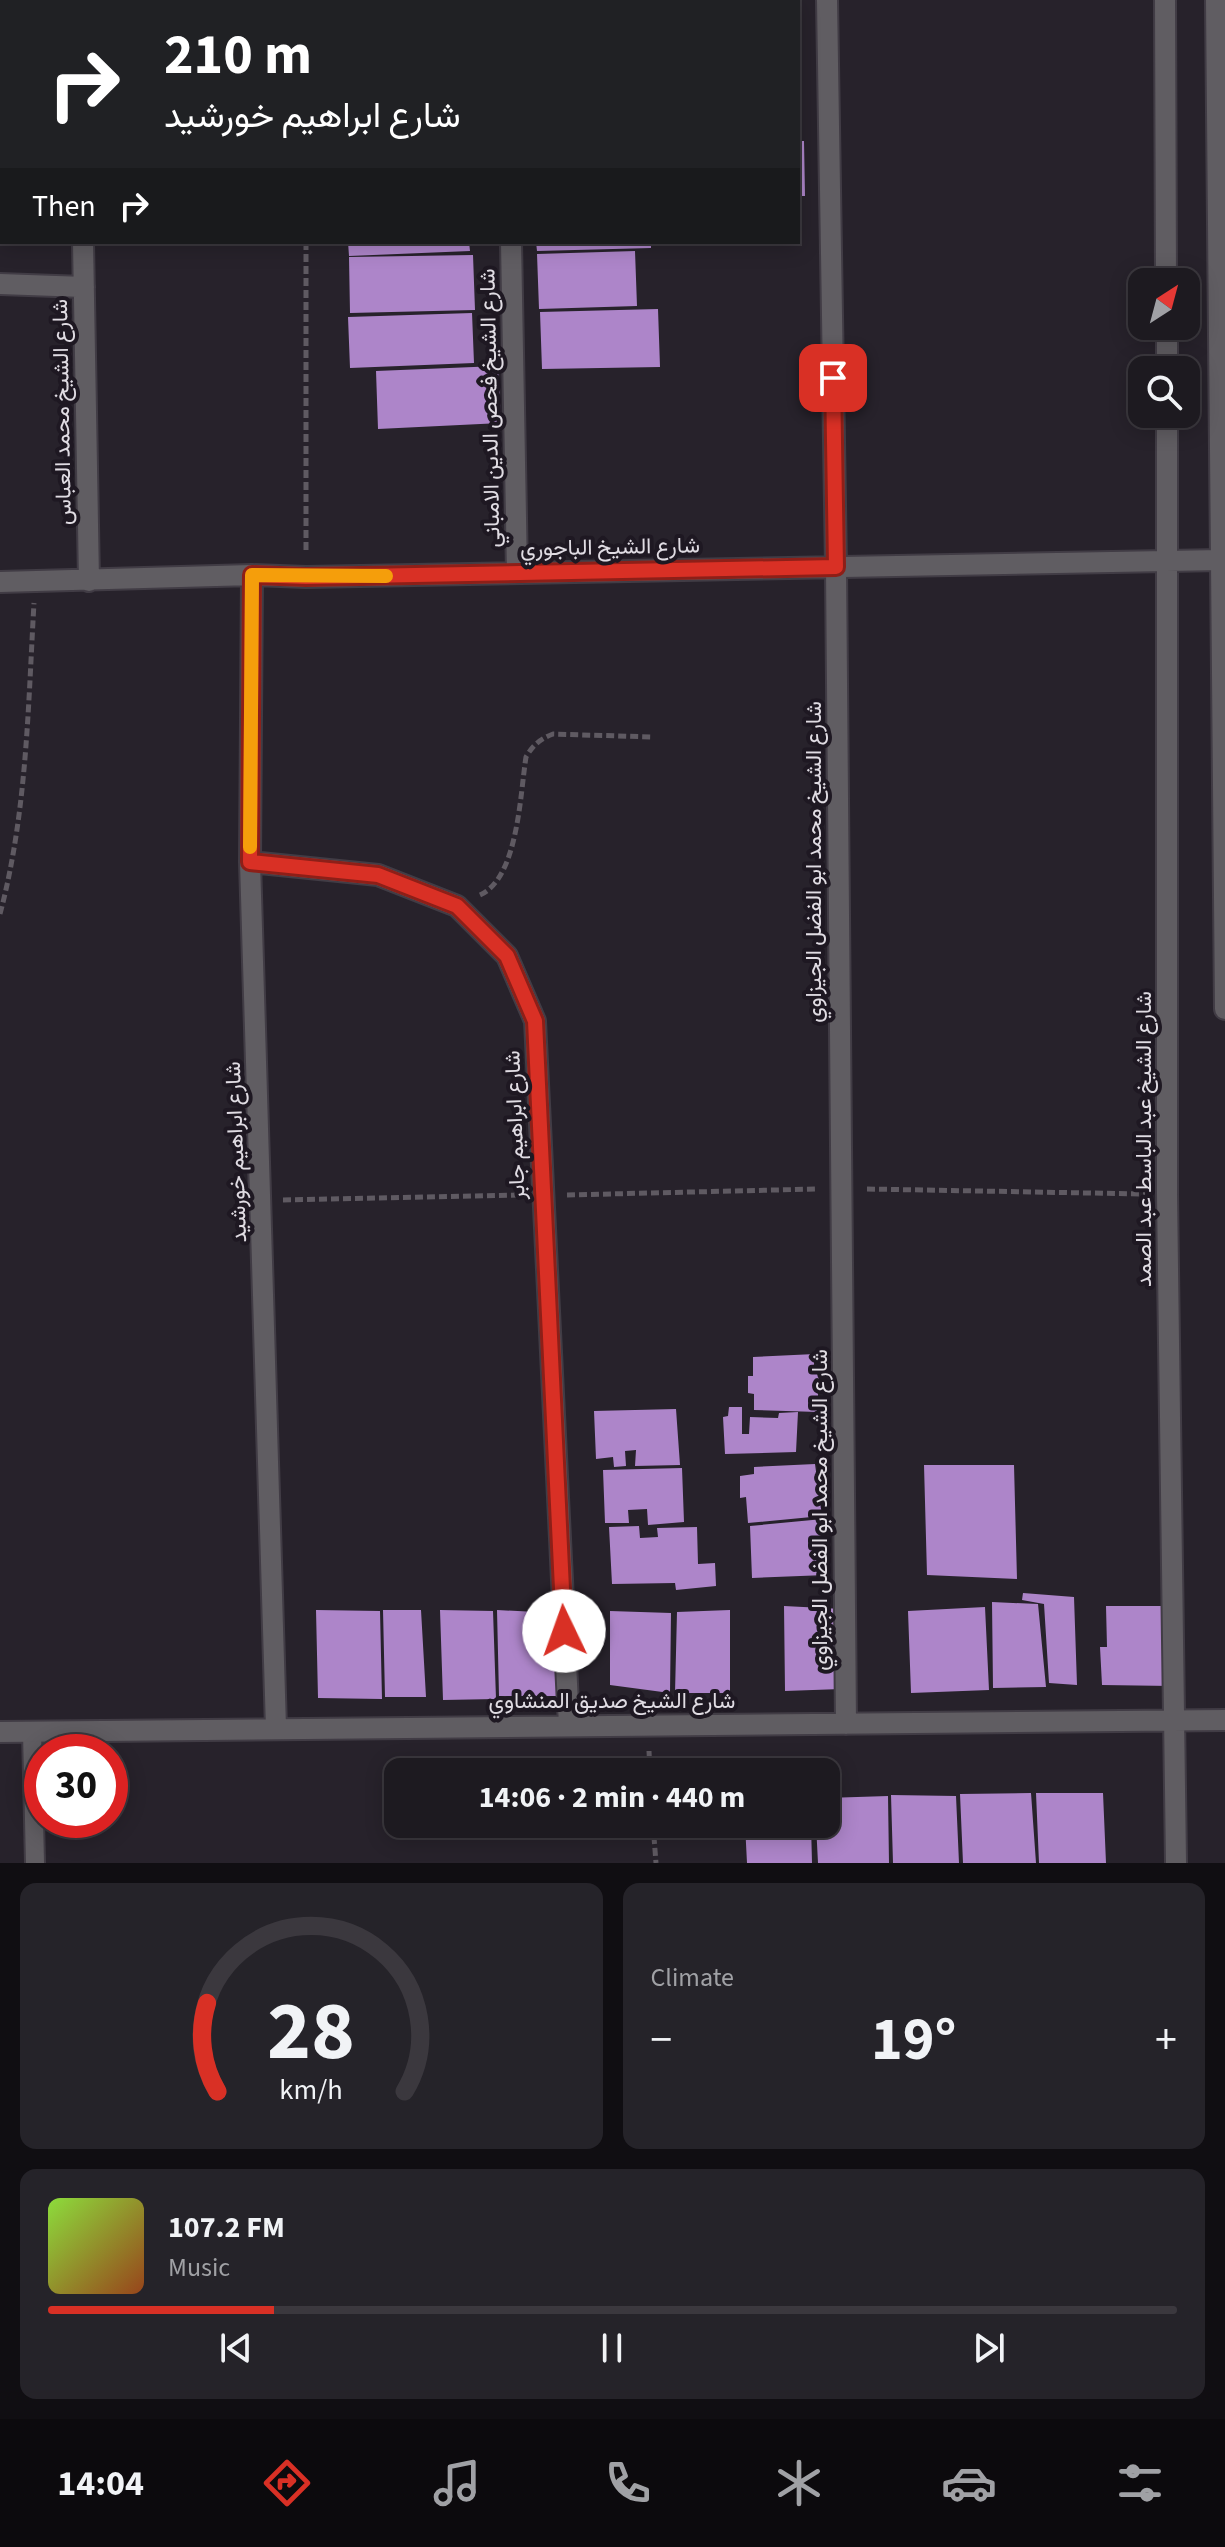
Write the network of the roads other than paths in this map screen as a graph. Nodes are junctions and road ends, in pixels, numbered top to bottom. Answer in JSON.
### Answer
{"nodes":[{"id":1,"x":827,"y":0,"type":"edge"},
{"id":2,"x":1165,"y":0,"type":"edge"},
{"id":3,"x":1216,"y":0,"type":"edge"},
{"id":4,"x":83,"y":244,"type":"edge"},
{"id":5,"x":511,"y":244,"type":"edge"},
{"id":6,"x":1166,"y":268,"type":"edge"},
{"id":7,"x":0,"y":284,"type":"edge"},
{"id":8,"x":84,"y":287,"type":"junction"},
{"id":9,"x":1167,"y":428,"type":"edge"},
{"id":10,"x":1221,"y":560,"type":"junction"},
{"id":11,"x":1168,"y":561,"type":"junction"},
{"id":12,"x":836,"y":567,"type":"junction"},
{"id":13,"x":517,"y":573,"type":"junction"},
{"id":14,"x":252,"y":575,"type":"junction"},
{"id":15,"x":89,"y":581,"type":"junction"},
{"id":16,"x":0,"y":582,"type":"edge"},
{"id":17,"x":250,"y":862,"type":"junction"},
{"id":18,"x":1225,"y":1009,"type":"edge"},
{"id":19,"x":1175,"y":1720,"type":"junction"},
{"id":20,"x":1225,"y":1720,"type":"edge"},
{"id":21,"x":846,"y":1724,"type":"junction"},
{"id":22,"x":569,"y":1725,"type":"junction"},
{"id":23,"x":276,"y":1728,"type":"junction"},
{"id":24,"x":0,"y":1732,"type":"edge"},
{"id":25,"x":32,"y":1732,"type":"junction"},
{"id":26,"x":35,"y":1863,"type":"edge"},
{"id":27,"x":1176,"y":1863,"type":"edge"}],
"edges":[{"from":1,"to":12,"type":"street","name":"شارع الشيخ محمد ابو الفضل الجيزاوي"},
{"from":2,"to":6,"type":"street"},
{"from":3,"to":10,"type":"street"},
{"from":4,"to":8,"type":"street","name":"شارع الشيخ محمد العباس"},
{"from":5,"to":13,"type":"street","name":"شارع الشيخ فحص الدين الامباني"},
{"from":7,"to":8,"type":"street"},
{"from":8,"to":15,"type":"street","name":"شارع الشيخ محمد العباس"},
{"from":9,"to":11,"type":"street","name":"شارع الشيخ عبد الباسط عبد الصمد"},
{"from":10,"to":11,"type":"street","name":"شارع الشيخ الباجوري"},
{"from":10,"to":18,"type":"street"},
{"from":11,"to":12,"type":"street","name":"شارع الشيخ الباجوري"},
{"from":11,"to":19,"type":"street","name":"شارع الشيخ عبد الباسط عبد الصمد"},
{"from":12,"to":13,"type":"street","name":"شارع الشيخ الباجوري"},
{"from":12,"to":21,"type":"street","name":"شارع الشيخ محمد ابو الفضل الجيزاوي"},
{"from":13,"to":14,"type":"street","name":"شارع الشيخ الباجوري"},
{"from":14,"to":15,"type":"street","name":"شارع الشيخ الباجوري"},
{"from":14,"to":17,"type":"street","name":"شارع ابراهيم خورشيد"},
{"from":15,"to":16,"type":"street","name":"شارع الشيخ الباجوري"},
{"from":17,"to":22,"type":"street","name":"شارع ابراهيم جابر"},
{"from":17,"to":23,"type":"street","name":"شارع ابراهيم خورشيد"},
{"from":19,"to":20,"type":"street","name":"شارع الشيخ صديق المنشاوي"},
{"from":19,"to":21,"type":"street","name":"شارع الشيخ صديق المنشاوي"},
{"from":19,"to":27,"type":"street","name":"شارع الشيخ عبد الباسط عبد الصمد"},
{"from":21,"to":22,"type":"street","name":"شارع الشيخ صديق المنشاوي"},
{"from":22,"to":23,"type":"street","name":"شارع الشيخ صديق المنشاوي"},
{"from":23,"to":25,"type":"street","name":"شارع الشيخ صديق المنشاوي"},
{"from":24,"to":25,"type":"street","name":"شارع الشيخ صديق المنشاوي"},
{"from":25,"to":26,"type":"lane"}]}
